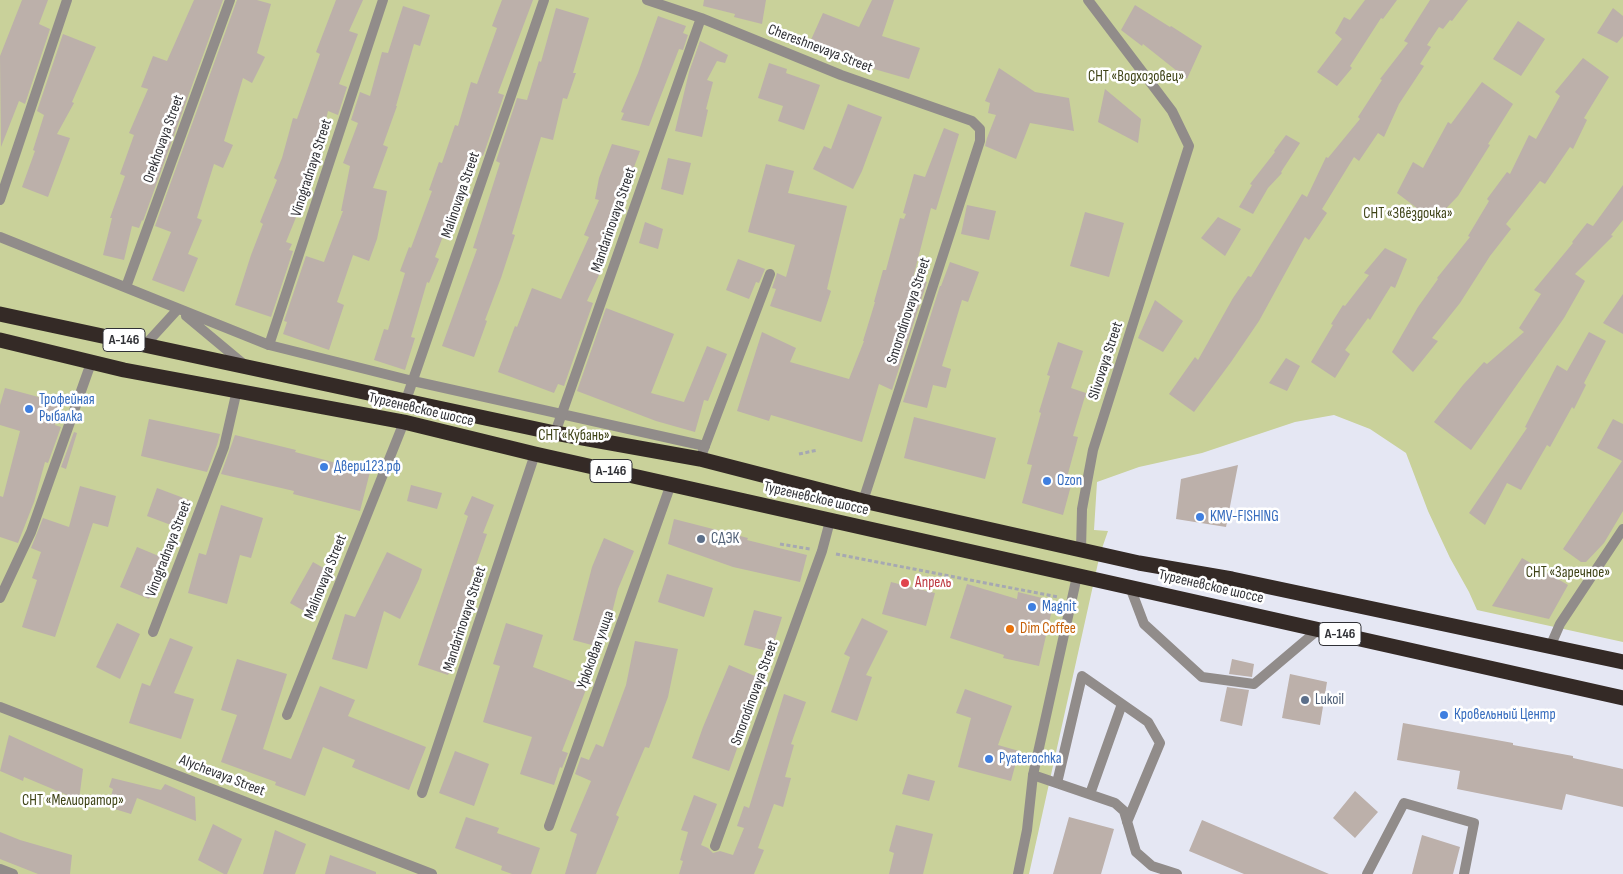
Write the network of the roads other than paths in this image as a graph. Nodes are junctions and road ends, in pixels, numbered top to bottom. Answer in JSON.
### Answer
{"nodes":[{"id":1,"x":67,"y":0,"type":"edge"},
{"id":2,"x":230,"y":0,"type":"edge"},
{"id":3,"x":383,"y":0,"type":"edge"},
{"id":4,"x":544,"y":0,"type":"edge"},
{"id":5,"x":647,"y":0,"type":"edge"},
{"id":6,"x":1093,"y":2,"type":"edge"},
{"id":7,"x":701,"y":18,"type":"junction"},
{"id":8,"x":980,"y":129,"type":"joint"},
{"id":9,"x":0,"y":200,"type":"edge"},
{"id":10,"x":0,"y":237,"type":"edge"},
{"id":11,"x":770,"y":274,"type":"dead end"},
{"id":12,"x":126,"y":287,"type":"junction"},
{"id":13,"x":178,"y":309,"type":"junction"},
{"id":14,"x":0,"y":314,"type":"edge"},
{"id":15,"x":0,"y":340,"type":"edge"},
{"id":16,"x":146,"y":344,"type":"junction"},
{"id":17,"x":269,"y":345,"type":"junction"},
{"id":18,"x":91,"y":363,"type":"junction"},
{"id":19,"x":247,"y":366,"type":"junction"},
{"id":20,"x":413,"y":381,"type":"junction"},
{"id":21,"x":238,"y":390,"type":"junction"},
{"id":22,"x":406,"y":400,"type":"junction"},
{"id":23,"x":562,"y":414,"type":"junction"},
{"id":24,"x":404,"y":422,"type":"junction"},
{"id":25,"x":555,"y":432,"type":"junction"},
{"id":26,"x":703,"y":453,"type":"junction"},
{"id":27,"x":535,"y":454,"type":"junction"},
{"id":28,"x":671,"y":484,"type":"junction"},
{"id":29,"x":863,"y":501,"type":"junction"},
{"id":30,"x":830,"y":521,"type":"junction"},
{"id":31,"x":1623,"y":529,"type":"edge"},
{"id":32,"x":1081,"y":550,"type":"junction"},
{"id":33,"x":1077,"y":576,"type":"junction"},
{"id":34,"x":1130,"y":587,"type":"junction"},
{"id":35,"x":0,"y":598,"type":"edge"},
{"id":36,"x":1319,"y":629,"type":"junction"},
{"id":37,"x":154,"y":632,"type":"dead end"},
{"id":38,"x":1550,"y":646,"type":"junction"},
{"id":39,"x":1623,"y":662,"type":"edge"},
{"id":40,"x":1623,"y":698,"type":"edge"},
{"id":41,"x":1122,"y":704,"type":"junction"},
{"id":42,"x":0,"y":707,"type":"edge"},
{"id":43,"x":288,"y":715,"type":"dead end"},
{"id":44,"x":1033,"y":775,"type":"junction"},
{"id":45,"x":1056,"y":783,"type":"junction"},
{"id":46,"x":422,"y":793,"type":"dead end"},
{"id":47,"x":1090,"y":794,"type":"junction"},
{"id":48,"x":1127,"y":822,"type":"junction"},
{"id":49,"x":549,"y":826,"type":"dead end"},
{"id":50,"x":715,"y":846,"type":"dead end"},
{"id":51,"x":0,"y":869,"type":"edge"},
{"id":52,"x":14,"y":874,"type":"edge"},
{"id":53,"x":432,"y":874,"type":"edge"},
{"id":54,"x":1018,"y":874,"type":"edge"},
{"id":55,"x":1177,"y":874,"type":"edge"},
{"id":56,"x":1367,"y":874,"type":"edge"},
{"id":57,"x":1464,"y":874,"type":"edge"}],
"edges":[{"from":1,"to":9,"type":"street"},
{"from":2,"to":12,"type":"street","name":"Orekhovaya Street"},
{"from":3,"to":17,"type":"street","name":"Vinogradnaya Street"},
{"from":4,"to":20,"type":"street","name":"Malinovaya Street"},
{"from":5,"to":7,"type":"street","name":"Chereshnevaya Street"},
{"from":6,"to":32,"type":"street","name":"Slivovaya Street"},
{"from":7,"to":8,"type":"street","name":"Chereshnevaya Street"},
{"from":7,"to":23,"type":"street","name":"Mandarinovaya Street"},
{"from":8,"to":29,"type":"street","name":"Smorodinovaya Street"},
{"from":10,"to":12,"type":"street"},
{"from":11,"to":26,"type":"street"},
{"from":12,"to":13,"type":"street"},
{"from":13,"to":16,"type":"street"},
{"from":13,"to":17,"type":"street"},
{"from":13,"to":19,"type":"street"},
{"from":14,"to":16,"type":"highway","name":"Тургеневское шоссе","number":"А-146"},
{"from":15,"to":18,"type":"highway","name":"Тургеневское шоссе","number":"А-146"},
{"from":16,"to":19,"type":"highway","name":"Тургеневское шоссе","number":"А-146"},
{"from":17,"to":20,"type":"street"},
{"from":18,"to":21,"type":"highway","name":"Тургеневское шоссе","number":"А-146"},
{"from":18,"to":35,"type":"street"},
{"from":19,"to":22,"type":"highway","name":"Тургеневское шоссе","number":"А-146"},
{"from":20,"to":22,"type":"street","name":"Malinovaya Street"},
{"from":20,"to":23,"type":"street"},
{"from":21,"to":24,"type":"highway","name":"Тургеневское шоссе","number":"А-146"},
{"from":21,"to":37,"type":"street","name":"Vinogradnaya Street"},
{"from":22,"to":25,"type":"highway","name":"Тургеневское шоссе","number":"А-146"},
{"from":23,"to":25,"type":"street","name":"Mandarinovaya Street"},
{"from":23,"to":26,"type":"street"},
{"from":24,"to":27,"type":"highway","name":"Тургеневское шоссе","number":"А-146"},
{"from":24,"to":43,"type":"street","name":"Malinovaya Street"},
{"from":25,"to":26,"type":"highway","name":"Тургеневское шоссе","number":"А-146"},
{"from":26,"to":29,"type":"highway","name":"Тургеневское шоссе","number":"А-146"},
{"from":27,"to":28,"type":"highway","name":"Тургеневское шоссе","number":"А-146"},
{"from":27,"to":46,"type":"street","name":"Mandarinovaya Street"},
{"from":28,"to":30,"type":"highway","name":"Тургеневское шоссе","number":"А-146"},
{"from":28,"to":49,"type":"street","name":"Урюковая улица"},
{"from":29,"to":32,"type":"highway","name":"Тургеневское шоссе","number":"А-146"},
{"from":30,"to":33,"type":"highway","name":"Тургеневское шоссе","number":"А-146"},
{"from":30,"to":50,"type":"street","name":"Smorodinovaya Street"},
{"from":31,"to":38,"type":"street"},
{"from":32,"to":38,"type":"highway","name":"Тургеневское шоссе","number":"А-146"},
{"from":33,"to":34,"type":"highway","name":"Тургеневское шоссе","number":"А-146"},
{"from":33,"to":44,"type":"street"},
{"from":34,"to":36,"type":"highway","name":"Тургеневское шоссе","number":"А-146"},
{"from":34,"to":36,"type":"street"},
{"from":36,"to":40,"type":"highway","name":"Тургеневское шоссе","number":"А-146"},
{"from":38,"to":39,"type":"highway","name":"Тургеневское шоссе","number":"А-146"},
{"from":41,"to":45,"type":"street"},
{"from":41,"to":47,"type":"street"},
{"from":41,"to":48,"type":"street"},
{"from":42,"to":53,"type":"street","name":"Alychevaya Street"},
{"from":44,"to":45,"type":"street"},
{"from":44,"to":54,"type":"street"},
{"from":45,"to":47,"type":"street"},
{"from":47,"to":48,"type":"street"},
{"from":48,"to":55,"type":"street"},
{"from":51,"to":52,"type":"street"},
{"from":56,"to":57,"type":"street"}]}
